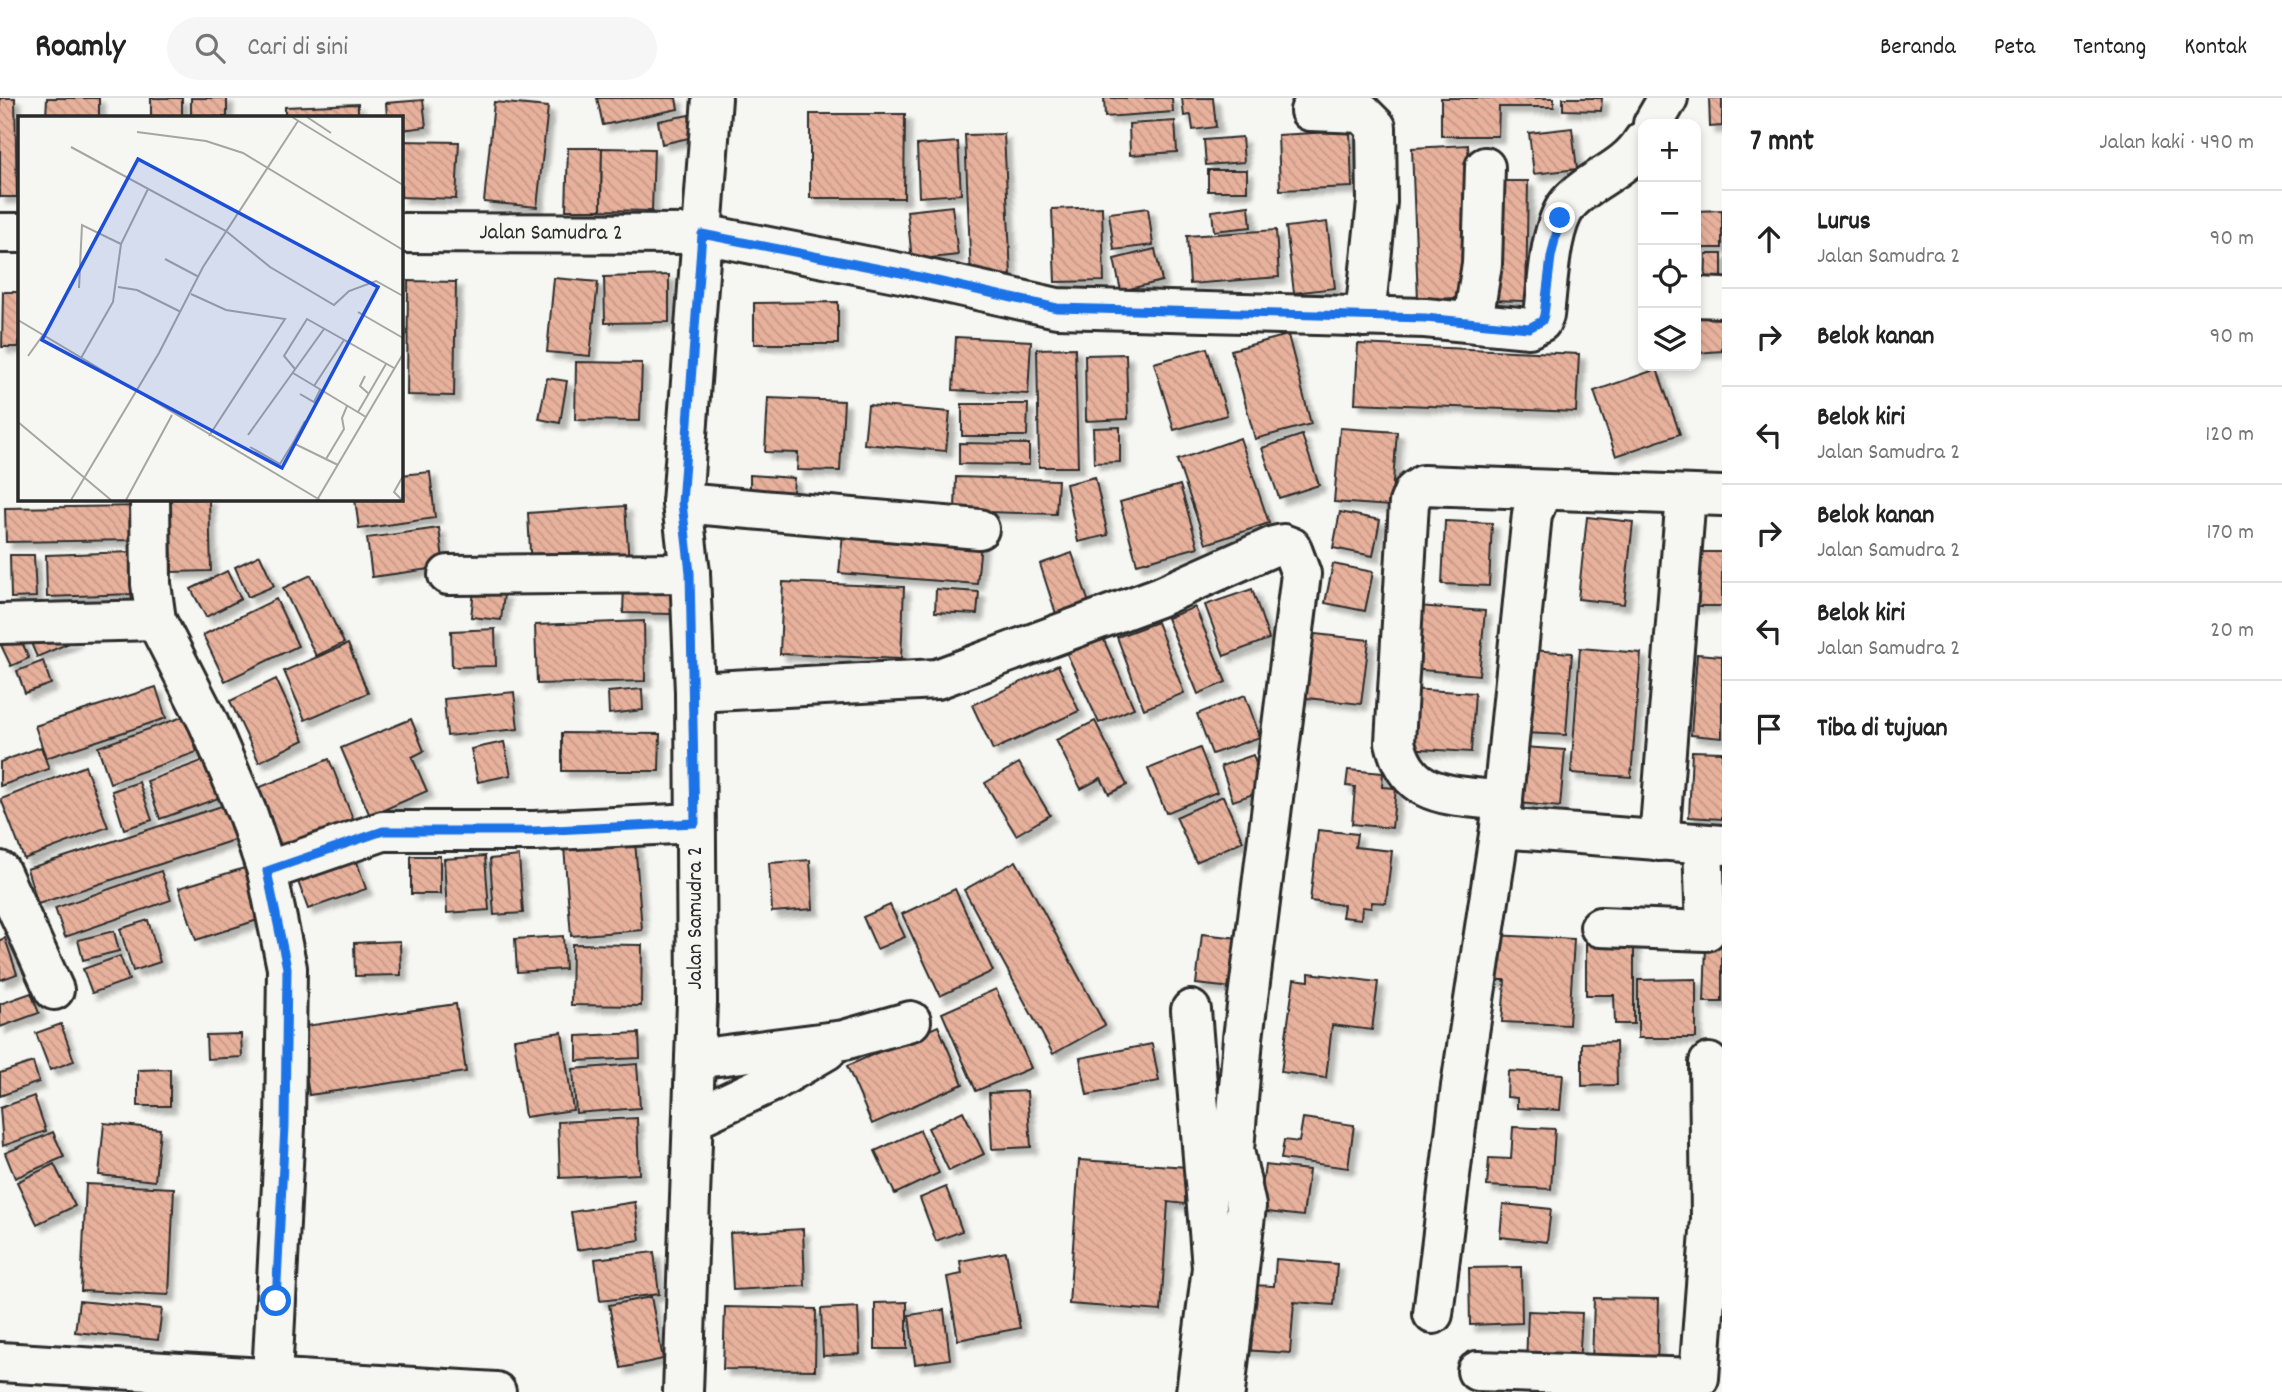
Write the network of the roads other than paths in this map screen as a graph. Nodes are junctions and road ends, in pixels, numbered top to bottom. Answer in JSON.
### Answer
{"nodes":[{"id":1,"x":712,"y":98,"type":"edge"},
{"id":2,"x":1668,"y":98,"type":"edge"},
{"id":3,"x":1310,"y":111,"type":"dead end"},
{"id":4,"x":1656,"y":119,"type":"edge"},
{"id":5,"x":1638,"y":147,"type":"edge"},
{"id":6,"x":1485,"y":167,"type":"dead end"},
{"id":7,"x":0,"y":233,"type":"edge"},
{"id":8,"x":18,"y":233,"type":"edge"},
{"id":9,"x":402,"y":233,"type":"edge"},
{"id":10,"x":702,"y":234,"type":"junction"},
{"id":11,"x":1701,"y":297,"type":"edge"},
{"id":12,"x":1722,"y":298,"type":"edge"},
{"id":13,"x":1364,"y":317,"type":"junction"},
{"id":14,"x":1473,"y":321,"type":"junction"},
{"id":15,"x":1542,"y":491,"type":"junction"},
{"id":16,"x":1704,"y":496,"type":"edge"},
{"id":17,"x":150,"y":500,"type":"edge"},
{"id":18,"x":682,"y":503,"type":"junction"},
{"id":19,"x":979,"y":529,"type":"dead end"},
{"id":20,"x":690,"y":573,"type":"junction"},
{"id":21,"x":448,"y":575,"type":"dead end"},
{"id":22,"x":156,"y":620,"type":"junction"},
{"id":23,"x":0,"y":624,"type":"edge"},
{"id":24,"x":695,"y":692,"type":"junction"},
{"id":25,"x":1501,"y":814,"type":"junction"},
{"id":26,"x":695,"y":823,"type":"junction"},
{"id":27,"x":1658,"y":841,"type":"junction"},
{"id":28,"x":1712,"y":845,"type":"edge"},
{"id":29,"x":0,"y":871,"type":"edge"},
{"id":30,"x":267,"y":871,"type":"junction"},
{"id":31,"x":1600,"y":927,"type":"dead end"},
{"id":32,"x":54,"y":990,"type":"dead end"},
{"id":33,"x":1191,"y":1010,"type":"dead end"},
{"id":34,"x":911,"y":1021,"type":"dead end"},
{"id":35,"x":844,"y":1040,"type":"junction"},
{"id":36,"x":695,"y":1059,"type":"junction"},
{"id":37,"x":1709,"y":1063,"type":"dead end"},
{"id":38,"x":695,"y":1118,"type":"junction"},
{"id":39,"x":1716,"y":1219,"type":"edge"},
{"id":40,"x":1433,"y":1314,"type":"dead end"},
{"id":41,"x":0,"y":1362,"type":"edge"},
{"id":42,"x":1477,"y":1371,"type":"dead end"},
{"id":43,"x":272,"y":1377,"type":"junction"},
{"id":44,"x":496,"y":1392,"type":"edge"},
{"id":45,"x":683,"y":1392,"type":"edge"},
{"id":46,"x":1196,"y":1392,"type":"edge"},
{"id":47,"x":1226,"y":1392,"type":"edge"}],
"edges":[{"from":1,"to":10,"type":"street","name":"Jalan Samudra 2"},
{"from":2,"to":4,"type":"street"},
{"from":3,"to":13,"type":"street"},
{"from":5,"to":14,"type":"street","name":"Jalan Samudra 2"},
{"from":6,"to":14,"type":"street"},
{"from":7,"to":8,"type":"street"},
{"from":9,"to":10,"type":"street","name":"Jalan Samudra 2"},
{"from":10,"to":13,"type":"street","name":"Jalan Samudra 2"},
{"from":10,"to":18,"type":"street","name":"Jalan Samudra 2"},
{"from":11,"to":12,"type":"street"},
{"from":13,"to":14,"type":"street","name":"Jalan Samudra 2"},
{"from":15,"to":16,"type":"street"},
{"from":15,"to":25,"type":"street"},
{"from":15,"to":25,"type":"street"},
{"from":16,"to":27,"type":"street"},
{"from":17,"to":22,"type":"street"},
{"from":18,"to":19,"type":"street"},
{"from":18,"to":20,"type":"street","name":"Jalan Samudra 2"},
{"from":20,"to":21,"type":"street"},
{"from":20,"to":24,"type":"street","name":"Jalan Samudra 2"},
{"from":22,"to":23,"type":"street"},
{"from":22,"to":30,"type":"street"},
{"from":24,"to":26,"type":"street","name":"Jalan Samudra 2"},
{"from":24,"to":47,"type":"street"},
{"from":25,"to":27,"type":"street"},
{"from":25,"to":40,"type":"street"},
{"from":26,"to":30,"type":"street"},
{"from":26,"to":36,"type":"street","name":"Jalan Samudra 2"},
{"from":27,"to":28,"type":"street"},
{"from":28,"to":31,"type":"street"},
{"from":29,"to":32,"type":"street"},
{"from":30,"to":43,"type":"street"},
{"from":33,"to":46,"type":"street"},
{"from":34,"to":35,"type":"street"},
{"from":35,"to":36,"type":"street"},
{"from":35,"to":38,"type":"street"},
{"from":36,"to":38,"type":"street","name":"Jalan Samudra 2"},
{"from":37,"to":39,"type":"street"},
{"from":38,"to":45,"type":"street","name":"Jalan Samudra 2"},
{"from":39,"to":42,"type":"street"},
{"from":41,"to":43,"type":"street"},
{"from":43,"to":44,"type":"street"}]}
